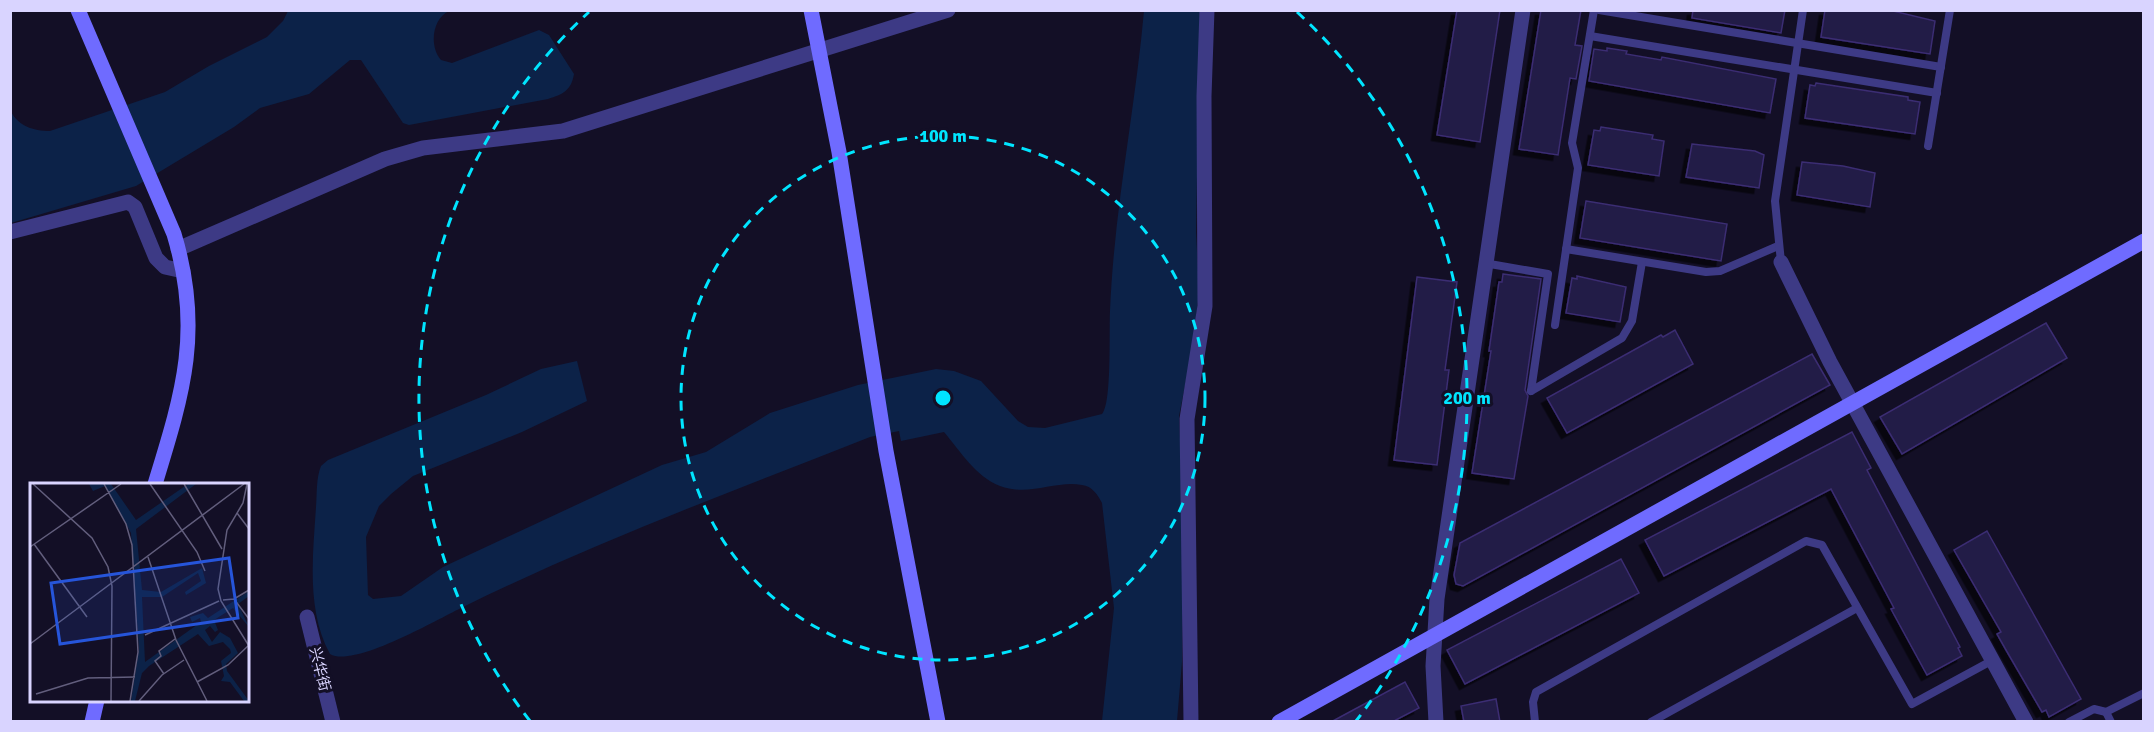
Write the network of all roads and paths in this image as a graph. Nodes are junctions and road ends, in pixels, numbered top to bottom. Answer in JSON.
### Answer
{"nodes":[{"id":1,"x":78,"y":10,"type":"edge"},
{"id":2,"x":811,"y":10,"type":"edge"},
{"id":3,"x":948,"y":10,"type":"edge"},
{"id":4,"x":1208,"y":10,"type":"edge"},
{"id":5,"x":1523,"y":10,"type":"edge"},
{"id":6,"x":1594,"y":10,"type":"edge"},
{"id":7,"x":1599,"y":10,"type":"edge"},
{"id":8,"x":1803,"y":10,"type":"edge"},
{"id":9,"x":1950,"y":10,"type":"edge"},
{"id":10,"x":1590,"y":36,"type":"junction"},
{"id":11,"x":1798,"y":44,"type":"junction"},
{"id":12,"x":820,"y":52,"type":"junction"},
{"id":13,"x":1941,"y":68,"type":"junction"},
{"id":14,"x":1794,"y":70,"type":"junction"},
{"id":15,"x":1937,"y":93,"type":"junction"},
{"id":16,"x":1928,"y":146,"type":"dead end"},
{"id":17,"x":11,"y":231,"type":"edge"},
{"id":18,"x":2144,"y":241,"type":"edge"},
{"id":19,"x":1778,"y":246,"type":"junction"},
{"id":20,"x":178,"y":249,"type":"junction"},
{"id":21,"x":1566,"y":249,"type":"junction"},
{"id":22,"x":1642,"y":262,"type":"junction"},
{"id":23,"x":1780,"y":262,"type":"joint"},
{"id":24,"x":1484,"y":263,"type":"junction"},
{"id":25,"x":183,"y":271,"type":"junction"},
{"id":26,"x":1555,"y":326,"type":"dead end"},
{"id":27,"x":1852,"y":402,"type":"junction"},
{"id":28,"x":154,"y":483,"type":"edge"},
{"id":29,"x":1857,"y":608,"type":"junction"},
{"id":30,"x":307,"y":617,"type":"dead end"},
{"id":31,"x":1434,"y":635,"type":"junction"},
{"id":32,"x":1993,"y":660,"type":"junction"},
{"id":33,"x":2144,"y":693,"type":"edge"},
{"id":34,"x":97,"y":702,"type":"edge"},
{"id":35,"x":2106,"y":712,"type":"junction"},
{"id":36,"x":92,"y":722,"type":"edge"},
{"id":37,"x":333,"y":722,"type":"edge"},
{"id":38,"x":938,"y":722,"type":"edge"},
{"id":39,"x":1191,"y":722,"type":"edge"},
{"id":40,"x":1279,"y":722,"type":"edge"},
{"id":41,"x":1436,"y":722,"type":"edge"},
{"id":42,"x":1535,"y":722,"type":"edge"},
{"id":43,"x":1651,"y":722,"type":"edge"},
{"id":44,"x":2026,"y":722,"type":"edge"},
{"id":45,"x":2069,"y":722,"type":"edge"},
{"id":46,"x":2111,"y":722,"type":"edge"}],
"edges":[{"from":1,"to":20,"type":"street"},
{"from":2,"to":12,"type":"street"},
{"from":3,"to":12,"type":"street"},
{"from":4,"to":39,"type":"street"},
{"from":5,"to":24,"type":"street"},
{"from":6,"to":10,"type":"lane"},
{"from":7,"to":11,"type":"lane"},
{"from":8,"to":11,"type":"lane"},
{"from":9,"to":13,"type":"lane"},
{"from":10,"to":14,"type":"lane"},
{"from":10,"to":21,"type":"lane"},
{"from":11,"to":13,"type":"lane"},
{"from":11,"to":14,"type":"lane"},
{"from":12,"to":20,"type":"street"},
{"from":12,"to":38,"type":"street"},
{"from":13,"to":15,"type":"lane"},
{"from":14,"to":15,"type":"lane"},
{"from":14,"to":19,"type":"lane"},
{"from":15,"to":16,"type":"lane"},
{"from":17,"to":25,"type":"street"},
{"from":18,"to":27,"type":"street"},
{"from":19,"to":22,"type":"lane"},
{"from":19,"to":23,"type":"lane"},
{"from":20,"to":25,"type":"street"},
{"from":21,"to":22,"type":"lane"},
{"from":21,"to":26,"type":"lane"},
{"from":22,"to":24,"type":"lane"},
{"from":23,"to":27,"type":"street"},
{"from":24,"to":31,"type":"street"},
{"from":25,"to":28,"type":"street"},
{"from":27,"to":31,"type":"street"},
{"from":27,"to":32,"type":"street"},
{"from":29,"to":32,"type":"lane"},
{"from":29,"to":42,"type":"lane"},
{"from":29,"to":43,"type":"lane"},
{"from":30,"to":37,"type":"street","name":"兴华街"},
{"from":31,"to":40,"type":"street"},
{"from":31,"to":41,"type":"street"},
{"from":32,"to":44,"type":"street"},
{"from":33,"to":35,"type":"lane"},
{"from":34,"to":36,"type":"street"},
{"from":35,"to":45,"type":"lane"},
{"from":35,"to":46,"type":"lane"}]}
